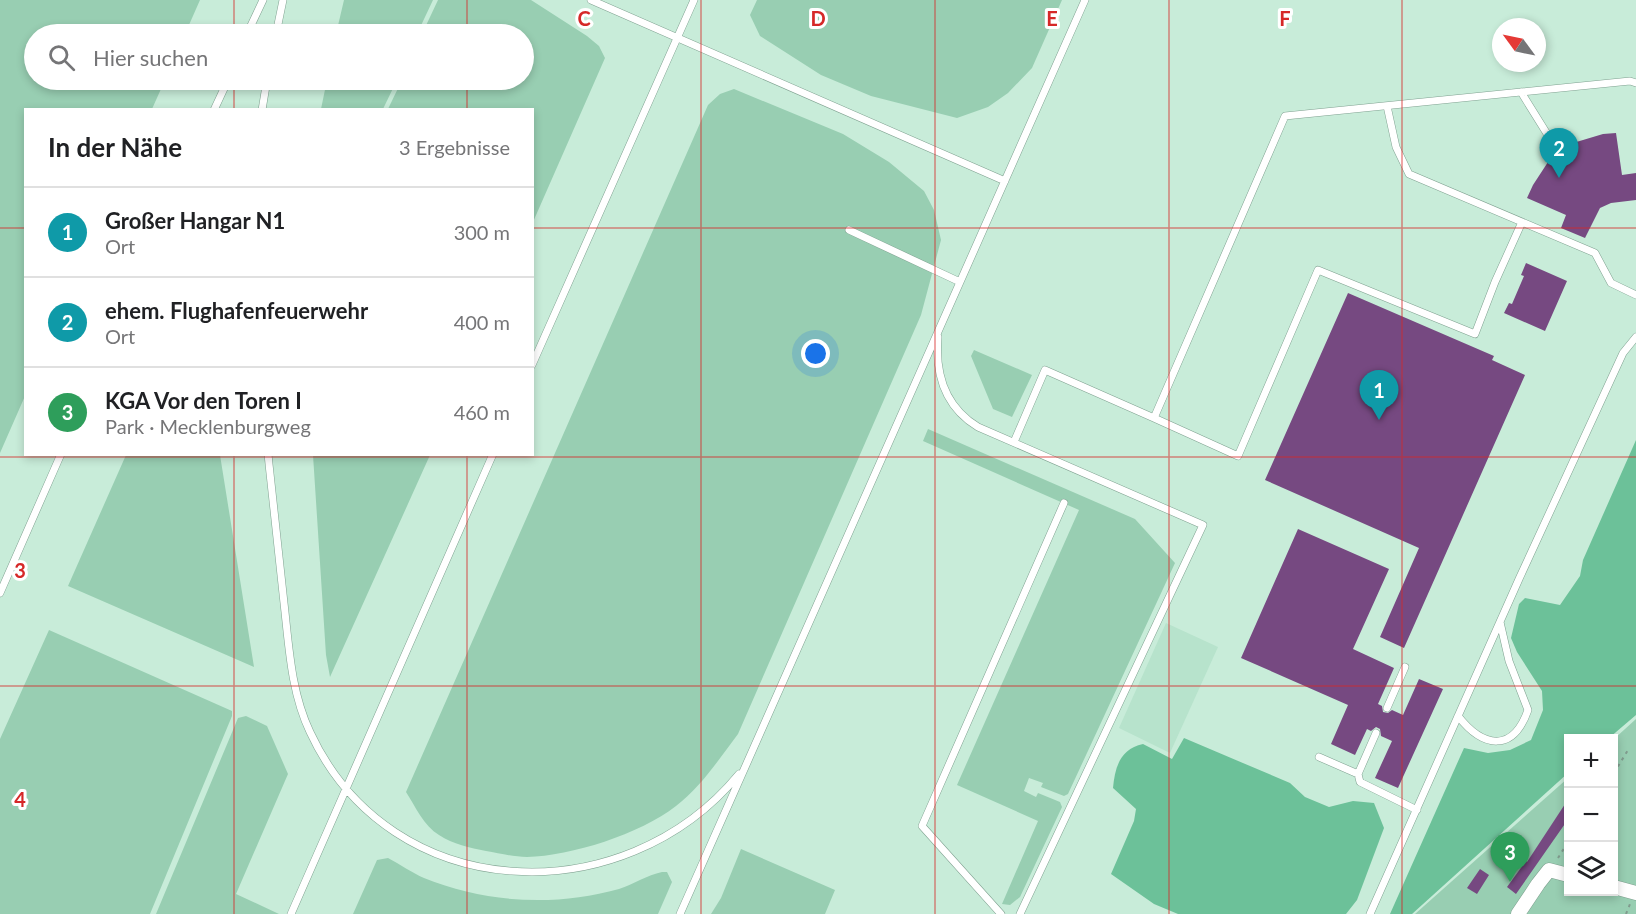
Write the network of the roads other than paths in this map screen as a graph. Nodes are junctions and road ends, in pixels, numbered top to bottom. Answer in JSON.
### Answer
{"nodes":[{"id":1,"x":263,"y":0,"type":"edge"},
{"id":2,"x":283,"y":0,"type":"edge"},
{"id":3,"x":591,"y":0,"type":"edge"},
{"id":4,"x":694,"y":0,"type":"edge"},
{"id":5,"x":1085,"y":0,"type":"edge"},
{"id":6,"x":252,"y":24,"type":"edge"},
{"id":7,"x":278,"y":24,"type":"edge"},
{"id":8,"x":677,"y":38,"type":"junction"},
{"id":9,"x":1636,"y":82,"type":"edge"},
{"id":10,"x":223,"y":90,"type":"edge"},
{"id":11,"x":265,"y":90,"type":"edge"},
{"id":12,"x":1521,"y":92,"type":"junction"},
{"id":13,"x":1387,"y":106,"type":"junction"},
{"id":14,"x":215,"y":108,"type":"edge"},
{"id":15,"x":262,"y":108,"type":"edge"},
{"id":16,"x":1559,"y":153,"type":"dead end"},
{"id":17,"x":1005,"y":181,"type":"junction"},
{"id":18,"x":1522,"y":222,"type":"junction"},
{"id":19,"x":849,"y":230,"type":"dead end"},
{"id":20,"x":960,"y":282,"type":"junction"},
{"id":21,"x":1636,"y":295,"type":"edge"},
{"id":22,"x":941,"y":325,"type":"junction"},
{"id":23,"x":1636,"y":336,"type":"edge"},
{"id":24,"x":534,"y":360,"type":"edge"},
{"id":25,"x":1154,"y":418,"type":"junction"},
{"id":26,"x":1014,"y":442,"type":"junction"},
{"id":27,"x":60,"y":456,"type":"edge"},
{"id":28,"x":268,"y":456,"type":"edge"},
{"id":29,"x":492,"y":456,"type":"edge"},
{"id":30,"x":1064,"y":503,"type":"dead end"},
{"id":31,"x":0,"y":593,"type":"edge"},
{"id":32,"x":1500,"y":622,"type":"junction"},
{"id":33,"x":1405,"y":667,"type":"dead end"},
{"id":34,"x":1387,"y":708,"type":"dead end"},
{"id":35,"x":1458,"y":716,"type":"junction"},
{"id":36,"x":1376,"y":733,"type":"dead end"},
{"id":37,"x":750,"y":757,"type":"junction"},
{"id":38,"x":1319,"y":757,"type":"dead end"},
{"id":39,"x":1358,"y":774,"type":"junction"},
{"id":40,"x":345,"y":789,"type":"junction"},
{"id":41,"x":1417,"y":810,"type":"junction"},
{"id":42,"x":617,"y":865,"type":"dead end"},
{"id":43,"x":596,"y":871,"type":"dead end"},
{"id":44,"x":1564,"y":874,"type":"edge"},
{"id":45,"x":550,"y":878,"type":"dead end"},
{"id":46,"x":536,"y":879,"type":"dead end"},
{"id":47,"x":1618,"y":888,"type":"edge"},
{"id":48,"x":1636,"y":893,"type":"edge"},
{"id":49,"x":291,"y":914,"type":"edge"},
{"id":50,"x":680,"y":914,"type":"edge"},
{"id":51,"x":1001,"y":914,"type":"edge"},
{"id":52,"x":1020,"y":914,"type":"edge"},
{"id":53,"x":1370,"y":914,"type":"edge"},
{"id":54,"x":1518,"y":914,"type":"edge"}],
"edges":[{"from":1,"to":6,"type":"lane"},
{"from":2,"to":7,"type":"lane"},
{"from":3,"to":8,"type":"lane"},
{"from":4,"to":8,"type":"lane"},
{"from":5,"to":17,"type":"lane"},
{"from":8,"to":17,"type":"lane"},
{"from":8,"to":24,"type":"lane"},
{"from":9,"to":12,"type":"lane"},
{"from":10,"to":14,"type":"lane"},
{"from":11,"to":15,"type":"lane"},
{"from":12,"to":13,"type":"lane"},
{"from":12,"to":16,"type":"lane"},
{"from":13,"to":18,"type":"lane"},
{"from":13,"to":25,"type":"lane"},
{"from":17,"to":20,"type":"lane"},
{"from":18,"to":21,"type":"lane"},
{"from":18,"to":25,"type":"lane"},
{"from":19,"to":20,"type":"lane"},
{"from":20,"to":22,"type":"lane"},
{"from":22,"to":26,"type":"lane"},
{"from":22,"to":37,"type":"lane"},
{"from":23,"to":32,"type":"lane"},
{"from":25,"to":26,"type":"lane"},
{"from":26,"to":52,"type":"lane"},
{"from":27,"to":31,"type":"lane"},
{"from":28,"to":40,"type":"lane"},
{"from":29,"to":40,"type":"lane"},
{"from":30,"to":51,"type":"lane"},
{"from":32,"to":35,"type":"lane"},
{"from":32,"to":35,"type":"lane"},
{"from":33,"to":34,"type":"lane"},
{"from":35,"to":41,"type":"lane"},
{"from":36,"to":39,"type":"lane"},
{"from":37,"to":42,"type":"lane"},
{"from":37,"to":50,"type":"lane"},
{"from":38,"to":39,"type":"lane"},
{"from":39,"to":41,"type":"lane"},
{"from":40,"to":46,"type":"lane"},
{"from":40,"to":49,"type":"lane"},
{"from":41,"to":53,"type":"lane"},
{"from":43,"to":45,"type":"lane"},
{"from":44,"to":54,"type":"street"},
{"from":47,"to":48,"type":"street"}]}
